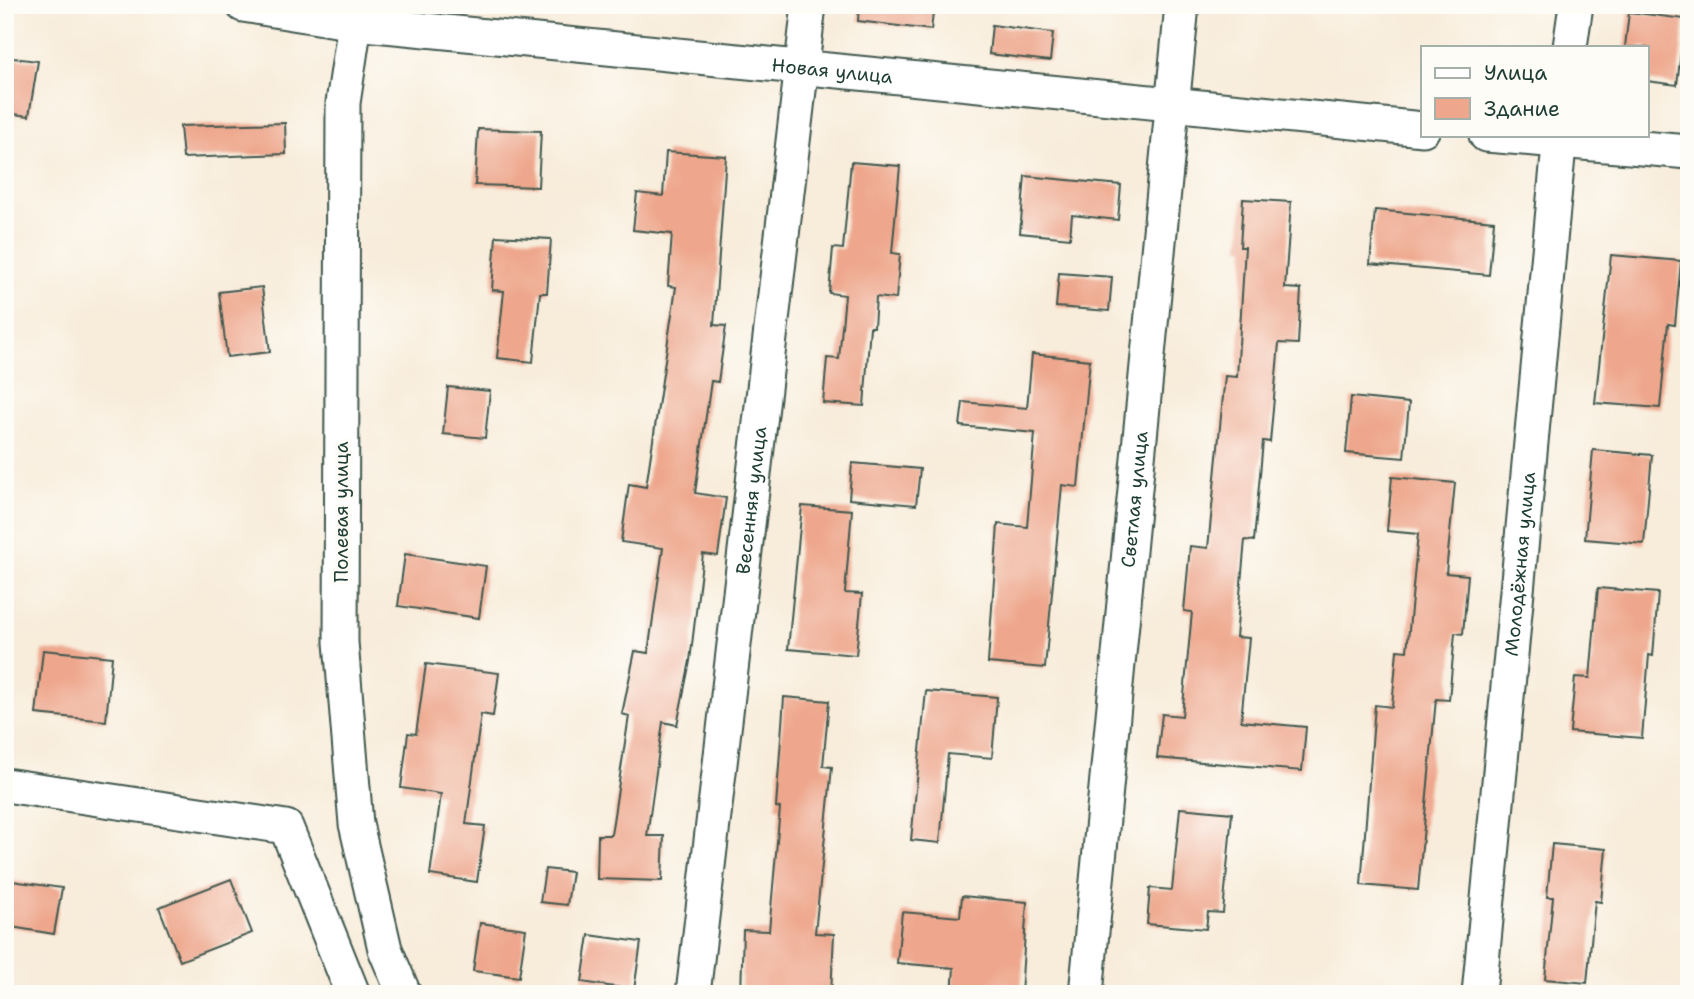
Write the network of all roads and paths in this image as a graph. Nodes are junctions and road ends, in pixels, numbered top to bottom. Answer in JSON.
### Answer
{"nodes":[{"id":1,"x":243,"y":5,"type":"edge"},
{"id":2,"x":809,"y":5,"type":"edge"},
{"id":3,"x":1182,"y":5,"type":"edge"},
{"id":4,"x":1576,"y":5,"type":"edge"},
{"id":5,"x":440,"y":18,"type":"edge"},
{"id":6,"x":355,"y":23,"type":"junction"},
{"id":7,"x":1570,"y":46,"type":"edge"},
{"id":8,"x":803,"y":69,"type":"junction"},
{"id":9,"x":1172,"y":105,"type":"junction"},
{"id":10,"x":1421,"y":129,"type":"edge"},
{"id":11,"x":1510,"y":136,"type":"edge"},
{"id":12,"x":1559,"y":138,"type":"edge"},
{"id":13,"x":1689,"y":152,"type":"edge"},
{"id":14,"x":5,"y":785,"type":"edge"},
{"id":15,"x":353,"y":994,"type":"edge"},
{"id":16,"x":404,"y":994,"type":"edge"},
{"id":17,"x":693,"y":994,"type":"edge"},
{"id":18,"x":1086,"y":994,"type":"edge"},
{"id":19,"x":1479,"y":994,"type":"edge"}],
"edges":[{"from":1,"to":6,"type":"street","name":"Новая улица"},
{"from":2,"to":8,"type":"street","name":"Весенняя улица"},
{"from":3,"to":9,"type":"street","name":"Светлая улица"},
{"from":4,"to":7,"type":"street"},
{"from":5,"to":6,"type":"street","name":"Новая улица"},
{"from":5,"to":8,"type":"street","name":"Новая улица"},
{"from":6,"to":16,"type":"street","name":"Полевая улица"},
{"from":8,"to":9,"type":"street","name":"Новая улица"},
{"from":8,"to":17,"type":"street","name":"Весенняя улица"},
{"from":9,"to":10,"type":"street","name":"Новая улица"},
{"from":9,"to":18,"type":"street","name":"Светлая улица"},
{"from":11,"to":12,"type":"street"},
{"from":12,"to":13,"type":"street"},
{"from":12,"to":19,"type":"street","name":"Молодёжная улица"},
{"from":14,"to":15,"type":"street"}]}
